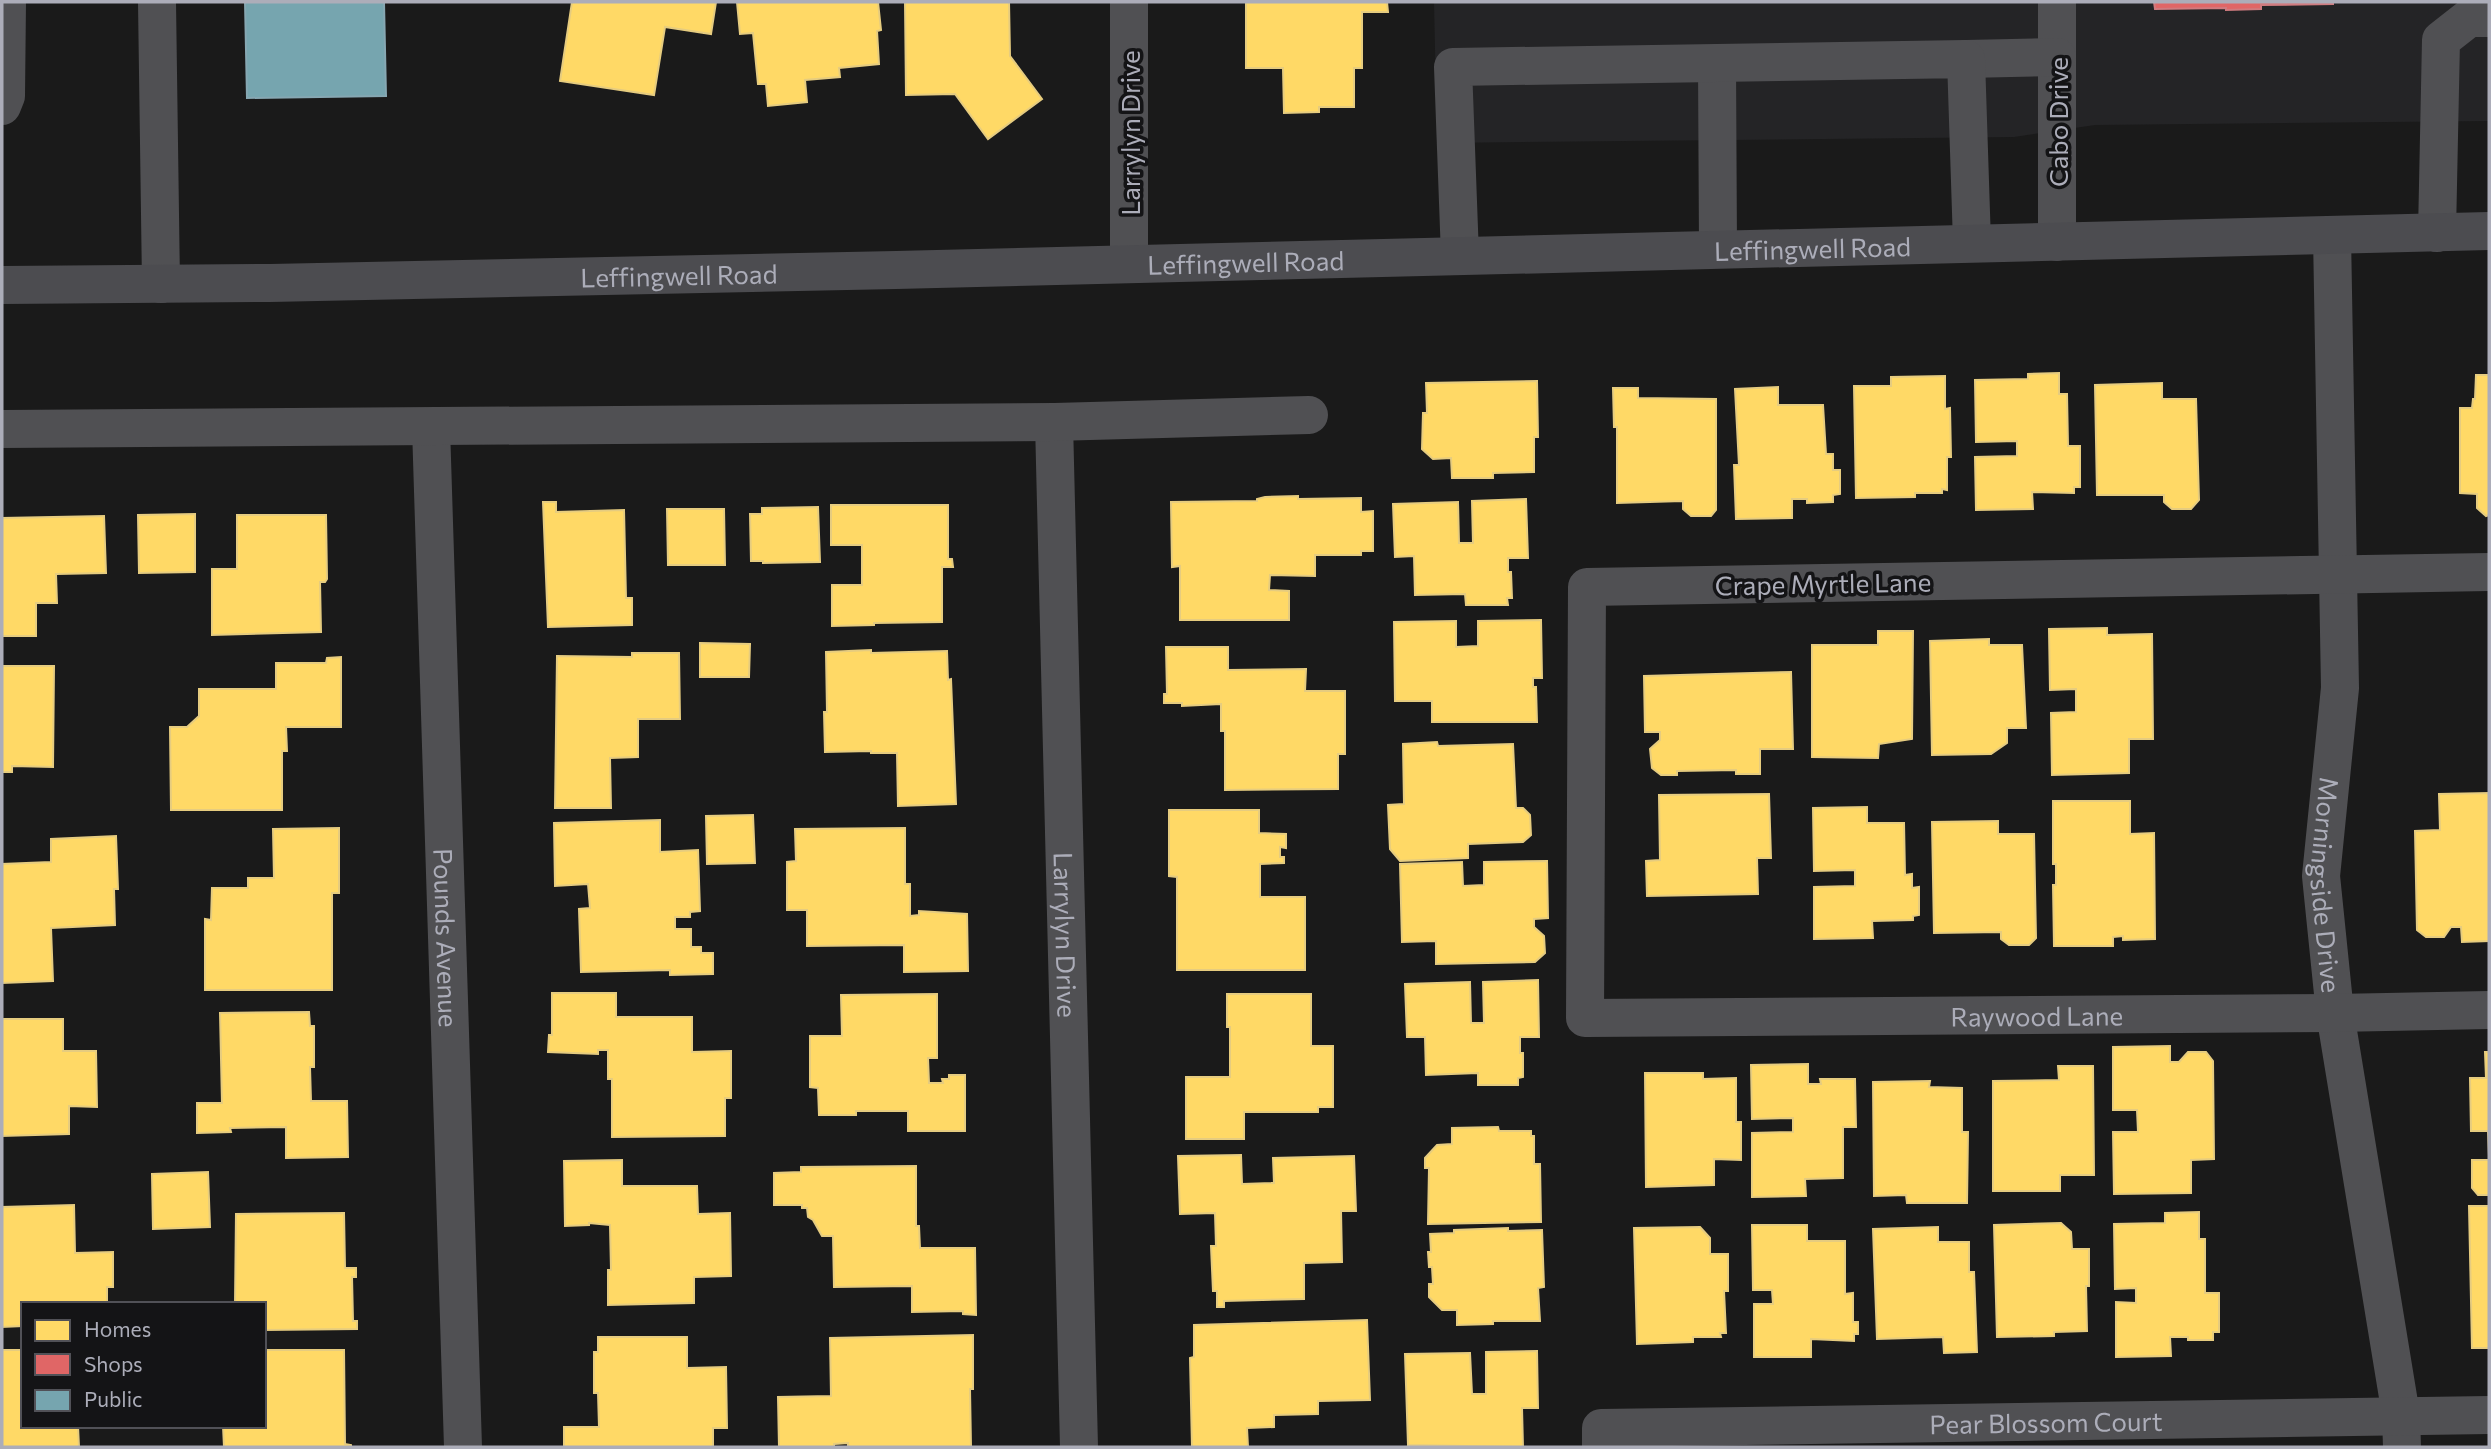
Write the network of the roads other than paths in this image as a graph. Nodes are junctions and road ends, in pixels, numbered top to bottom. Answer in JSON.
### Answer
{"nodes":[{"id":1,"x":7,"y":2,"type":"edge"},
{"id":2,"x":157,"y":2,"type":"edge"},
{"id":3,"x":1129,"y":2,"type":"edge"},
{"id":4,"x":2057,"y":2,"type":"edge"},
{"id":5,"x":2489,"y":18,"type":"edge"},
{"id":6,"x":2057,"y":57,"type":"junction"},
{"id":7,"x":1966,"y":59,"type":"junction"},
{"id":8,"x":1717,"y":63,"type":"junction"},
{"id":9,"x":2,"y":106,"type":"edge"},
{"id":10,"x":2489,"y":231,"type":"edge"},
{"id":11,"x":2438,"y":233,"type":"junction"},
{"id":12,"x":2332,"y":235,"type":"junction"},
{"id":13,"x":2057,"y":242,"type":"junction"},
{"id":14,"x":1972,"y":243,"type":"junction"},
{"id":15,"x":1718,"y":250,"type":"junction"},
{"id":16,"x":1460,"y":256,"type":"junction"},
{"id":17,"x":1129,"y":263,"type":"junction"},
{"id":18,"x":161,"y":284,"type":"junction"},
{"id":19,"x":2,"y":285,"type":"edge"},
{"id":20,"x":1309,"y":415,"type":"dead end"},
{"id":21,"x":1054,"y":422,"type":"junction"},
{"id":22,"x":431,"y":427,"type":"junction"},
{"id":23,"x":2,"y":429,"type":"edge"},
{"id":24,"x":2489,"y":572,"type":"edge"},
{"id":25,"x":2337,"y":574,"type":"junction"},
{"id":26,"x":2489,"y":1010,"type":"edge"},
{"id":27,"x":2335,"y":1013,"type":"junction"},
{"id":28,"x":1585,"y":1018,"type":"joint"},
{"id":29,"x":2489,"y":1415,"type":"edge"},
{"id":30,"x":2402,"y":1431,"type":"edge"},
{"id":31,"x":1601,"y":1437,"type":"edge"},
{"id":32,"x":463,"y":1447,"type":"edge"},
{"id":33,"x":1079,"y":1447,"type":"edge"}],
"edges":[{"from":1,"to":9,"type":"street"},
{"from":2,"to":18,"type":"street"},
{"from":3,"to":17,"type":"street","name":"Larrylyn Drive"},
{"from":4,"to":6,"type":"street","name":"Cabo Drive"},
{"from":5,"to":11,"type":"street"},
{"from":6,"to":7,"type":"street"},
{"from":6,"to":13,"type":"street","name":"Cabo Drive"},
{"from":7,"to":8,"type":"street"},
{"from":7,"to":14,"type":"street"},
{"from":8,"to":15,"type":"street"},
{"from":8,"to":16,"type":"street"},
{"from":10,"to":11,"type":"main road","name":"Leffingwell Road"},
{"from":11,"to":12,"type":"main road","name":"Leffingwell Road"},
{"from":12,"to":13,"type":"main road","name":"Leffingwell Road"},
{"from":12,"to":25,"type":"street","name":"Morningside Drive"},
{"from":13,"to":14,"type":"main road","name":"Leffingwell Road"},
{"from":14,"to":15,"type":"main road","name":"Leffingwell Road"},
{"from":15,"to":16,"type":"main road","name":"Leffingwell Road"},
{"from":16,"to":17,"type":"main road","name":"Leffingwell Road"},
{"from":17,"to":18,"type":"main road","name":"Leffingwell Road"},
{"from":18,"to":19,"type":"main road","name":"Leffingwell Road"},
{"from":20,"to":21,"type":"street"},
{"from":21,"to":22,"type":"street"},
{"from":21,"to":33,"type":"street","name":"Larrylyn Drive"},
{"from":22,"to":23,"type":"street"},
{"from":22,"to":32,"type":"street","name":"Pounds Avenue"},
{"from":24,"to":25,"type":"street","name":"Crape Myrtle Lane"},
{"from":25,"to":27,"type":"street","name":"Morningside Drive"},
{"from":25,"to":28,"type":"street","name":"Crape Myrtle Lane"},
{"from":26,"to":27,"type":"street","name":"Raywood Lane"},
{"from":27,"to":28,"type":"street","name":"Raywood Lane"},
{"from":27,"to":30,"type":"street","name":"Morningside Drive"},
{"from":29,"to":30,"type":"street","name":"Pear Blossom Court"},
{"from":30,"to":31,"type":"street","name":"Pear Blossom Court"}]}
